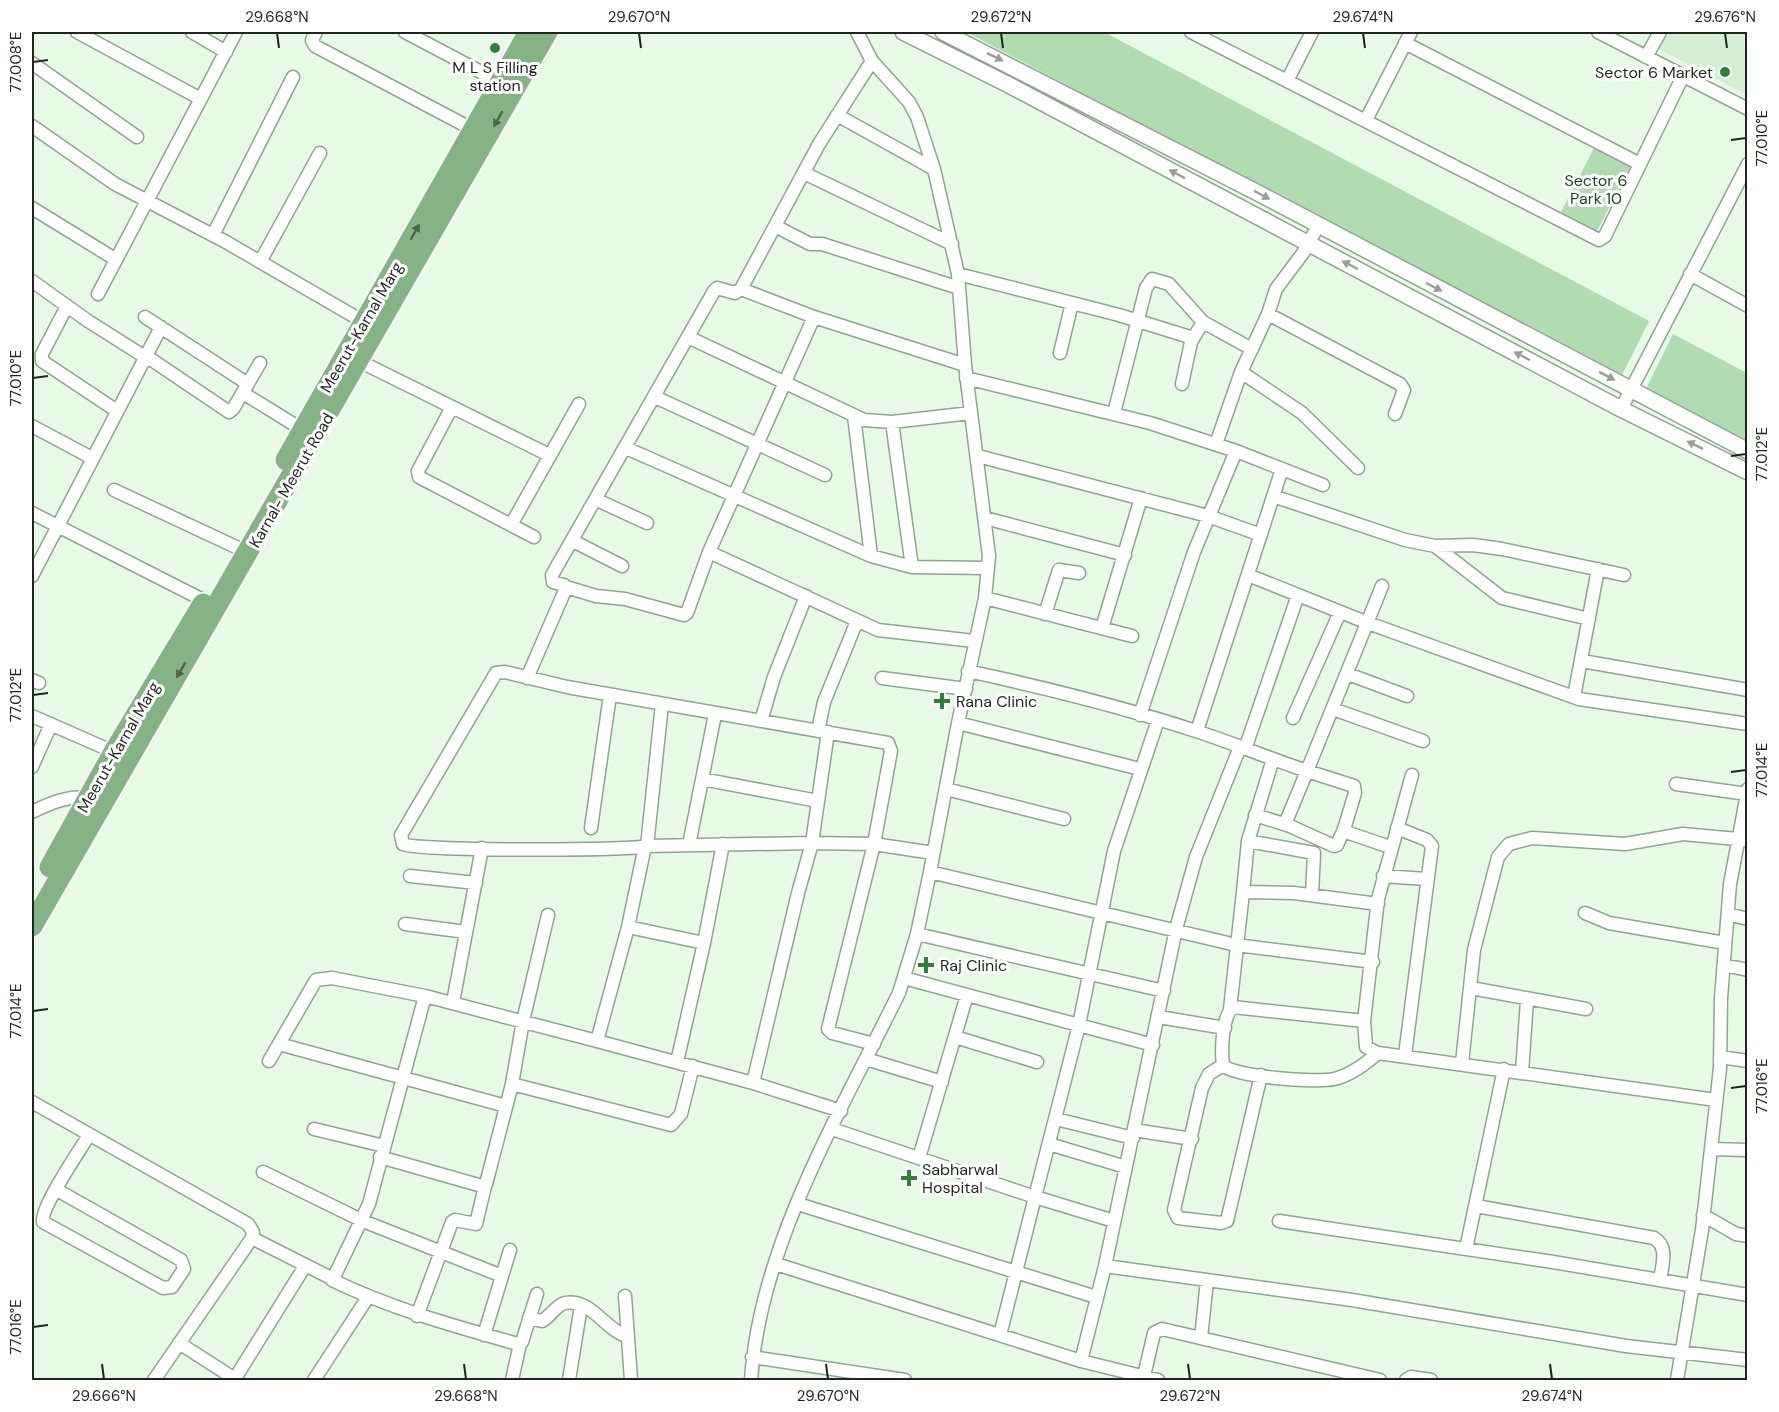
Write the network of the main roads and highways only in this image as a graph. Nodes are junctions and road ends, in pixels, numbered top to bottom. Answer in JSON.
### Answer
{"nodes":[{"id":1,"x":529,"y":32,"type":"edge"},
{"id":2,"x":547,"y":32,"type":"edge"},
{"id":3,"x":94,"y":802,"type":"junction"},
{"id":4,"x":32,"y":902,"type":"edge"},
{"id":5,"x":32,"y":926,"type":"edge"}],
"edges":[{"from":3,"to":1,"type":"highway","name":"Meerut-Karnal Marg","one_way":true},
{"from":2,"to":3,"type":"highway","name":"Karnal- Meerut Road","one_way":true},
{"from":3,"to":4,"type":"highway","name":"Meerut-Karnal Marg"},
{"from":3,"to":5,"type":"highway","name":"Karnal- Meerut Road"}]}
